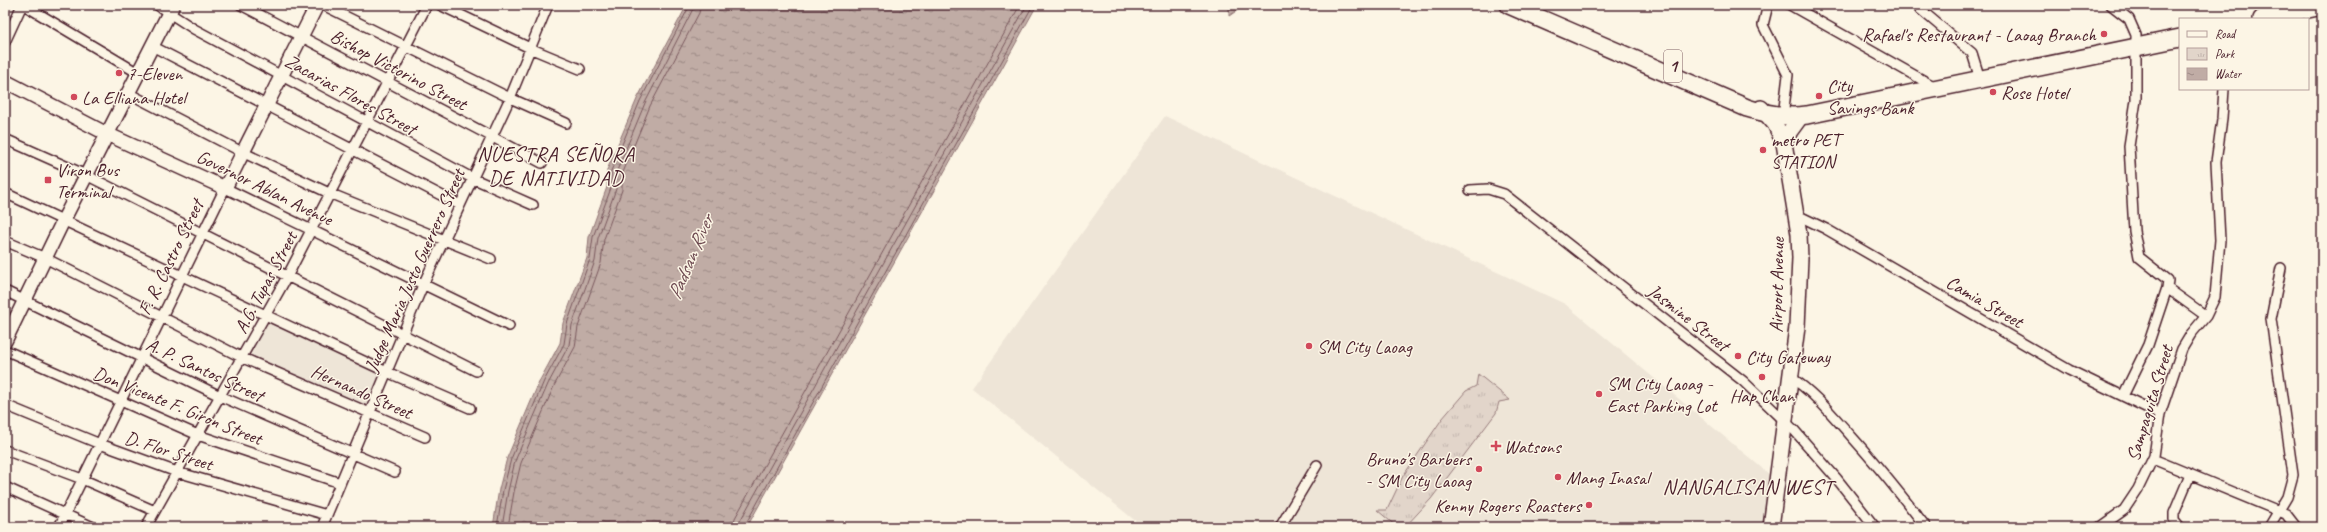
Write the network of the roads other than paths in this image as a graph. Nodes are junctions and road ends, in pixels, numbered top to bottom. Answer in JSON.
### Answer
{"nodes":[{"id":1,"x":23,"y":5,"type":"edge"},
{"id":2,"x":157,"y":5,"type":"edge"},
{"id":3,"x":241,"y":5,"type":"edge"},
{"id":4,"x":317,"y":5,"type":"edge"},
{"id":5,"x":323,"y":5,"type":"edge"},
{"id":6,"x":427,"y":5,"type":"edge"},
{"id":7,"x":440,"y":5,"type":"edge"},
{"id":8,"x":548,"y":5,"type":"edge"},
{"id":9,"x":1509,"y":5,"type":"edge"},
{"id":10,"x":1537,"y":5,"type":"edge"},
{"id":11,"x":1768,"y":5,"type":"edge"},
{"id":12,"x":1790,"y":5,"type":"edge"},
{"id":13,"x":2111,"y":5,"type":"edge"},
{"id":14,"x":2322,"y":6,"type":"edge"},
{"id":15,"x":171,"y":9,"type":"edge"},
{"id":16,"x":1920,"y":9,"type":"dead end"},
{"id":17,"x":2267,"y":18,"type":"edge"},
{"id":18,"x":1585,"y":32,"type":"junction"},
{"id":19,"x":300,"y":37,"type":"junction"},
{"id":20,"x":2179,"y":38,"type":"edge"},
{"id":21,"x":5,"y":42,"type":"edge"},
{"id":22,"x":152,"y":46,"type":"junction"},
{"id":23,"x":2136,"y":46,"type":"junction"},
{"id":24,"x":406,"y":47,"type":"junction"},
{"id":25,"x":532,"y":49,"type":"junction"},
{"id":26,"x":580,"y":69,"type":"dead end"},
{"id":27,"x":138,"y":73,"type":"junction"},
{"id":28,"x":281,"y":74,"type":"junction"},
{"id":29,"x":1980,"y":79,"type":"junction"},
{"id":30,"x":5,"y":81,"type":"edge"},
{"id":31,"x":388,"y":83,"type":"junction"},
{"id":32,"x":1939,"y":88,"type":"junction"},
{"id":33,"x":2224,"y":90,"type":"edge"},
{"id":34,"x":128,"y":93,"type":"junction"},
{"id":35,"x":510,"y":98,"type":"junction"},
{"id":36,"x":265,"y":106,"type":"junction"},
{"id":37,"x":1758,"y":109,"type":"junction"},
{"id":38,"x":1798,"y":112,"type":"junction"},
{"id":39,"x":367,"y":122,"type":"junction"},
{"id":40,"x":566,"y":123,"type":"dead end"},
{"id":41,"x":107,"y":134,"type":"junction"},
{"id":42,"x":492,"y":137,"type":"junction"},
{"id":43,"x":5,"y":139,"type":"edge"},
{"id":44,"x":1782,"y":142,"type":"junction"},
{"id":45,"x":351,"y":150,"type":"junction"},
{"id":46,"x":242,"y":152,"type":"junction"},
{"id":47,"x":542,"y":163,"type":"dead end"},
{"id":48,"x":86,"y":175,"type":"junction"},
{"id":49,"x":472,"y":178,"type":"junction"},
{"id":50,"x":1790,"y":187,"type":"junction"},
{"id":51,"x":226,"y":188,"type":"junction"},
{"id":52,"x":1470,"y":190,"type":"dead end"},
{"id":53,"x":5,"y":193,"type":"edge"},
{"id":54,"x":329,"y":193,"type":"junction"},
{"id":55,"x":460,"y":205,"type":"junction"},
{"id":56,"x":533,"y":205,"type":"dead end"},
{"id":57,"x":1795,"y":214,"type":"junction"},
{"id":58,"x":63,"y":221,"type":"junction"},
{"id":59,"x":311,"y":230,"type":"junction"},
{"id":60,"x":203,"y":234,"type":"junction"},
{"id":61,"x":444,"y":240,"type":"junction"},
{"id":62,"x":5,"y":241,"type":"edge"},
{"id":63,"x":45,"y":258,"type":"junction"},
{"id":64,"x":491,"y":259,"type":"dead end"},
{"id":65,"x":2281,"y":268,"type":"dead end"},
{"id":66,"x":183,"y":275,"type":"junction"},
{"id":67,"x":288,"y":275,"type":"junction"},
{"id":68,"x":423,"y":286,"type":"junction"},
{"id":69,"x":2167,"y":288,"type":"junction"},
{"id":70,"x":5,"y":291,"type":"edge"},
{"id":71,"x":25,"y":300,"type":"junction"},
{"id":72,"x":267,"y":315,"type":"junction"},
{"id":73,"x":2206,"y":316,"type":"junction"},
{"id":74,"x":162,"y":318,"type":"junction"},
{"id":75,"x":509,"y":326,"type":"dead end"},
{"id":76,"x":404,"y":333,"type":"junction"},
{"id":77,"x":5,"y":341,"type":"edge"},
{"id":78,"x":5,"y":350,"type":"edge"},
{"id":79,"x":141,"y":358,"type":"junction"},
{"id":80,"x":243,"y":358,"type":"junction"},
{"id":81,"x":476,"y":371,"type":"dead end"},
{"id":82,"x":387,"y":372,"type":"junction"},
{"id":83,"x":1790,"y":377,"type":"junction"},
{"id":84,"x":220,"y":396,"type":"junction"},
{"id":85,"x":2123,"y":396,"type":"junction"},
{"id":86,"x":120,"y":402,"type":"junction"},
{"id":87,"x":5,"y":405,"type":"edge"},
{"id":88,"x":470,"y":408,"type":"dead end"},
{"id":89,"x":371,"y":412,"type":"junction"},
{"id":90,"x":2160,"y":414,"type":"junction"},
{"id":91,"x":1784,"y":420,"type":"junction"},
{"id":92,"x":198,"y":435,"type":"junction"},
{"id":93,"x":425,"y":437,"type":"dead end"},
{"id":94,"x":100,"y":444,"type":"junction"},
{"id":95,"x":5,"y":450,"type":"edge"},
{"id":96,"x":354,"y":453,"type":"junction"},
{"id":97,"x":2153,"y":459,"type":"junction"},
{"id":98,"x":1317,"y":465,"type":"dead end"},
{"id":99,"x":177,"y":472,"type":"junction"},
{"id":100,"x":394,"y":472,"type":"dead end"},
{"id":101,"x":2190,"y":475,"type":"junction"},
{"id":102,"x":82,"y":479,"type":"junction"},
{"id":103,"x":340,"y":483,"type":"junction"},
{"id":104,"x":5,"y":487,"type":"edge"},
{"id":105,"x":155,"y":511,"type":"junction"},
{"id":106,"x":2279,"y":511,"type":"junction"},
{"id":107,"x":65,"y":514,"type":"junction"},
{"id":108,"x":327,"y":515,"type":"junction"},
{"id":109,"x":59,"y":527,"type":"edge"},
{"id":110,"x":93,"y":527,"type":"edge"},
{"id":111,"x":146,"y":527,"type":"edge"},
{"id":112,"x":322,"y":527,"type":"edge"},
{"id":113,"x":1280,"y":527,"type":"edge"},
{"id":114,"x":1771,"y":527,"type":"edge"},
{"id":115,"x":1875,"y":527,"type":"edge"},
{"id":116,"x":1926,"y":527,"type":"edge"},
{"id":117,"x":2100,"y":527,"type":"edge"},
{"id":118,"x":2180,"y":527,"type":"edge"},
{"id":119,"x":2269,"y":527,"type":"edge"},
{"id":120,"x":2296,"y":527,"type":"edge"}],
"edges":[{"from":1,"to":21,"type":"street"},
{"from":1,"to":27,"type":"street"},
{"from":2,"to":15,"type":"street","name":"Zacarias Flores Street"},
{"from":3,"to":19,"type":"street","name":"Bishop Victorino Street"},
{"from":4,"to":19,"type":"main road","name":"F. R. Castro Street"},
{"from":5,"to":24,"type":"street"},
{"from":6,"to":24,"type":"street","name":"A.G. Tupas Street"},
{"from":7,"to":25,"type":"street"},
{"from":8,"to":25,"type":"street","name":"Judge Maria Justo Guerrero Street"},
{"from":9,"to":18,"type":"highway","number":"1"},
{"from":10,"to":18,"type":"highway","number":"1"},
{"from":11,"to":38,"type":"street"},
{"from":12,"to":32,"type":"street"},
{"from":13,"to":23,"type":"street"},
{"from":14,"to":17,"type":"highway"},
{"from":15,"to":22,"type":"main road"},
{"from":15,"to":28,"type":"street","name":"Zacarias Flores Street"},
{"from":16,"to":29,"type":"street"},
{"from":18,"to":37,"type":"highway","number":"1"},
{"from":19,"to":28,"type":"main road","name":"F. R. Castro Street"},
{"from":19,"to":31,"type":"street","name":"Bishop Victorino Street"},
{"from":20,"to":23,"type":"highway"},
{"from":22,"to":27,"type":"main road"},
{"from":22,"to":36,"type":"street"},
{"from":23,"to":29,"type":"highway"},
{"from":23,"to":69,"type":"street"},
{"from":24,"to":31,"type":"street","name":"A.G. Tupas Street"},
{"from":24,"to":35,"type":"street"},
{"from":25,"to":26,"type":"street"},
{"from":25,"to":35,"type":"street","name":"Judge Maria Justo Guerrero Street"},
{"from":27,"to":34,"type":"main road"},
{"from":28,"to":36,"type":"main road","name":"F. R. Castro Street"},
{"from":28,"to":39,"type":"street","name":"Zacarias Flores Street"},
{"from":29,"to":32,"type":"highway"},
{"from":30,"to":41,"type":"main road","name":"Governor Ablan Avenue"},
{"from":31,"to":39,"type":"street","name":"A.G. Tupas Street"},
{"from":31,"to":42,"type":"street","name":"Bishop Victorino Street"},
{"from":32,"to":38,"type":"highway"},
{"from":33,"to":73,"type":"street","name":"Sampaguita Street"},
{"from":34,"to":41,"type":"main road"},
{"from":34,"to":46,"type":"street"},
{"from":35,"to":40,"type":"street"},
{"from":35,"to":42,"type":"street","name":"Judge Maria Justo Guerrero Street"},
{"from":36,"to":45,"type":"street"},
{"from":36,"to":46,"type":"main road","name":"F. R. Castro Street"},
{"from":37,"to":38,"type":"highway"},
{"from":37,"to":44,"type":"main road","name":"Airport Avenue"},
{"from":37,"to":44,"type":"main road","name":"Airport Avenue"},
{"from":38,"to":44,"type":"main road"},
{"from":39,"to":45,"type":"street","name":"A.G. Tupas Street"},
{"from":39,"to":49,"type":"street","name":"Zacarias Flores Street"},
{"from":41,"to":48,"type":"main road"},
{"from":41,"to":51,"type":"main road","name":"Governor Ablan Avenue"},
{"from":42,"to":47,"type":"street","name":"Bishop Victorino Street"},
{"from":42,"to":49,"type":"street","name":"Judge Maria Justo Guerrero Street"},
{"from":43,"to":48,"type":"street"},
{"from":44,"to":50,"type":"main road","name":"Airport Avenue"},
{"from":44,"to":50,"type":"main road","name":"Airport Avenue"},
{"from":45,"to":54,"type":"street","name":"A.G. Tupas Street"},
{"from":45,"to":55,"type":"street"},
{"from":46,"to":51,"type":"main road","name":"F. R. Castro Street"},
{"from":46,"to":54,"type":"street"},
{"from":48,"to":58,"type":"main road"},
{"from":48,"to":60,"type":"street"},
{"from":49,"to":55,"type":"street","name":"Judge Maria Justo Guerrero Street"},
{"from":49,"to":56,"type":"street","name":"Zacarias Flores Street"},
{"from":50,"to":57,"type":"main road","name":"Airport Avenue"},
{"from":51,"to":59,"type":"street","name":"Governor Ablan Avenue"},
{"from":51,"to":60,"type":"street","name":"F. R. Castro Street"},
{"from":52,"to":91,"type":"street","name":"Jasmine Street"},
{"from":53,"to":58,"type":"street"},
{"from":54,"to":59,"type":"street","name":"A.G. Tupas Street"},
{"from":54,"to":61,"type":"street"},
{"from":55,"to":61,"type":"street","name":"Judge Maria Justo Guerrero Street"},
{"from":57,"to":83,"type":"main road","name":"Airport Avenue"},
{"from":57,"to":85,"type":"street","name":"Camia Street"},
{"from":58,"to":63,"type":"main road"},
{"from":58,"to":66,"type":"street"},
{"from":59,"to":67,"type":"street","name":"A.G. Tupas Street"},
{"from":59,"to":68,"type":"street","name":"Governor Ablan Avenue"},
{"from":60,"to":66,"type":"street","name":"F. R. Castro Street"},
{"from":60,"to":67,"type":"street"},
{"from":61,"to":64,"type":"street"},
{"from":61,"to":68,"type":"street","name":"Judge Maria Justo Guerrero Street"},
{"from":62,"to":63,"type":"street","name":"Hernando Street"},
{"from":63,"to":71,"type":"main road"},
{"from":63,"to":74,"type":"street","name":"Hernando Street"},
{"from":65,"to":106,"type":"street"},
{"from":66,"to":72,"type":"street"},
{"from":66,"to":74,"type":"street","name":"F. R. Castro Street"},
{"from":67,"to":72,"type":"street","name":"A.G. Tupas Street"},
{"from":67,"to":76,"type":"street"},
{"from":68,"to":75,"type":"street","name":"Governor Ablan Avenue"},
{"from":68,"to":76,"type":"street","name":"Judge Maria Justo Guerrero Street"},
{"from":69,"to":73,"type":"street"},
{"from":69,"to":85,"type":"street"},
{"from":70,"to":71,"type":"street","name":"A. P. Santos Street"},
{"from":71,"to":77,"type":"main road"},
{"from":71,"to":79,"type":"street","name":"A. P. Santos Street"},
{"from":72,"to":80,"type":"street","name":"A.G. Tupas Street"},
{"from":72,"to":82,"type":"street"},
{"from":73,"to":90,"type":"street","name":"Sampaguita Street"},
{"from":74,"to":79,"type":"street","name":"F. R. Castro Street"},
{"from":74,"to":80,"type":"street","name":"Hernando Street"},
{"from":76,"to":81,"type":"street"},
{"from":76,"to":82,"type":"street","name":"Judge Maria Justo Guerrero Street"},
{"from":78,"to":86,"type":"street","name":"Don Vicente F. Giron Street"},
{"from":79,"to":84,"type":"street","name":"A. P. Santos Street"},
{"from":79,"to":86,"type":"street","name":"F. R. Castro Street"},
{"from":80,"to":84,"type":"street","name":"A.G. Tupas Street"},
{"from":80,"to":89,"type":"street","name":"Hernando Street"},
{"from":82,"to":88,"type":"street"},
{"from":82,"to":89,"type":"street","name":"Judge Maria Justo Guerrero Street"},
{"from":83,"to":91,"type":"main road","name":"Airport Avenue"},
{"from":83,"to":116,"type":"street"},
{"from":84,"to":92,"type":"street","name":"A.G. Tupas Street"},
{"from":84,"to":96,"type":"street","name":"A. P. Santos Street"},
{"from":85,"to":90,"type":"street","name":"Camia Street"},
{"from":86,"to":92,"type":"street","name":"Don Vicente F. Giron Street"},
{"from":86,"to":94,"type":"street","name":"F. R. Castro Street"},
{"from":87,"to":94,"type":"street","name":"D. Flor Street"},
{"from":89,"to":93,"type":"street","name":"Hernando Street"},
{"from":89,"to":96,"type":"street","name":"Judge Maria Justo Guerrero Street"},
{"from":90,"to":97,"type":"street","name":"Sampaguita Street"},
{"from":91,"to":114,"type":"main road","name":"Airport Avenue"},
{"from":91,"to":115,"type":"street","name":"Jasmine Street"},
{"from":92,"to":99,"type":"street","name":"A.G. Tupas Street"},
{"from":92,"to":103,"type":"street","name":"Don Vicente F. Giron Street"},
{"from":94,"to":99,"type":"street","name":"D. Flor Street"},
{"from":94,"to":102,"type":"street","name":"F. R. Castro Street"},
{"from":95,"to":102,"type":"street"},
{"from":96,"to":100,"type":"street","name":"A. P. Santos Street"},
{"from":96,"to":103,"type":"street","name":"Judge Maria Justo Guerrero Street"},
{"from":97,"to":101,"type":"street"},
{"from":97,"to":117,"type":"street","name":"Sampaguita Street"},
{"from":98,"to":113,"type":"street"},
{"from":99,"to":105,"type":"street","name":"A.G. Tupas Street"},
{"from":99,"to":108,"type":"street","name":"D. Flor Street"},
{"from":101,"to":106,"type":"street"},
{"from":101,"to":118,"type":"street"},
{"from":102,"to":105,"type":"street"},
{"from":102,"to":107,"type":"street","name":"F. R. Castro Street"},
{"from":103,"to":108,"type":"street","name":"Judge Maria Justo Guerrero Street"},
{"from":104,"to":107,"type":"street"},
{"from":105,"to":111,"type":"street","name":"A.G. Tupas Street"},
{"from":106,"to":119,"type":"street"},
{"from":106,"to":120,"type":"street"},
{"from":107,"to":109,"type":"street","name":"F. R. Castro Street"},
{"from":107,"to":110,"type":"street"},
{"from":108,"to":112,"type":"street","name":"Judge Maria Justo Guerrero Street"}]}
